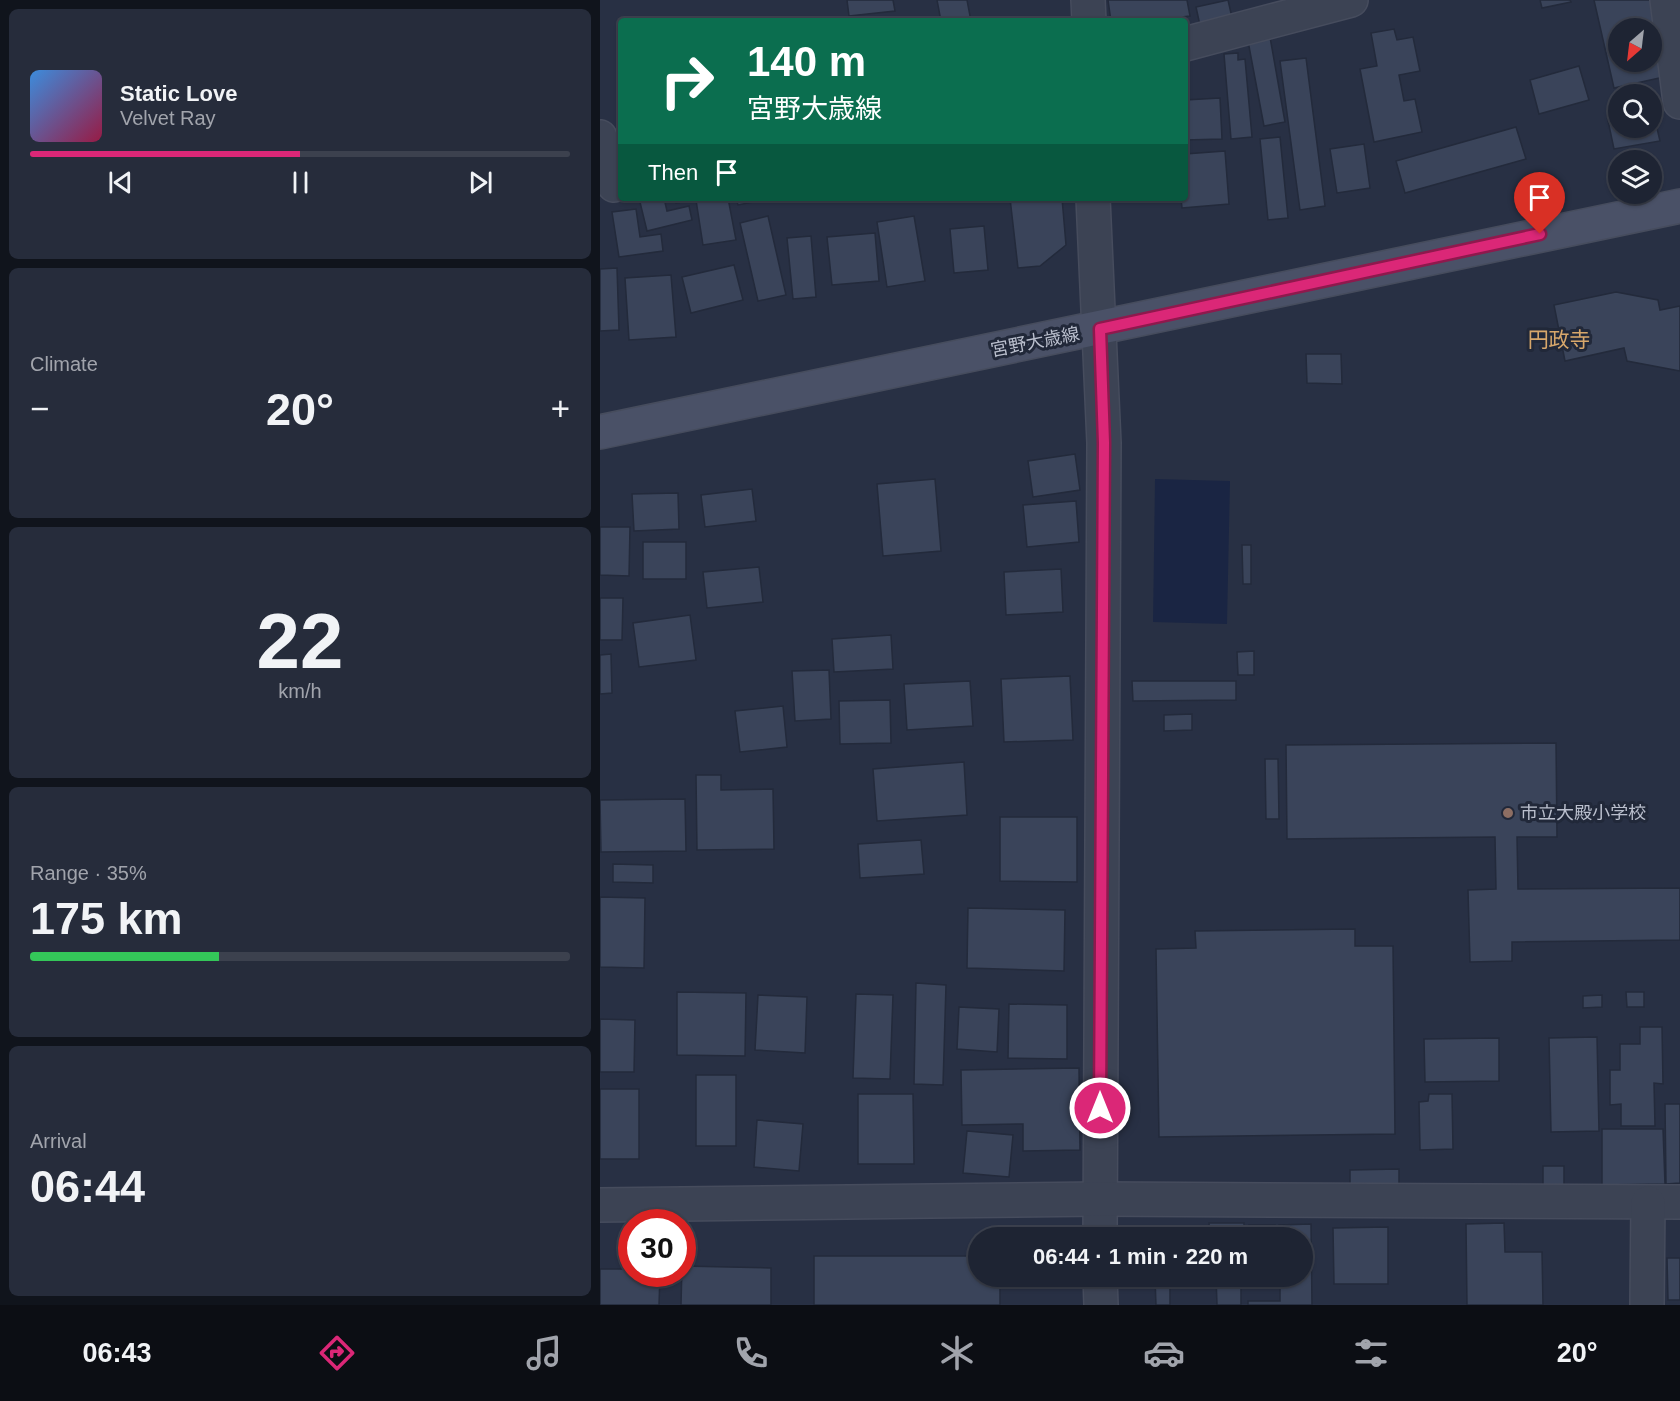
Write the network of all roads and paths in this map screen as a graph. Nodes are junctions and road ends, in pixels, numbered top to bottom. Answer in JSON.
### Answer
{"nodes":[{"id":1,"x":1088,"y":0,"type":"edge"},
{"id":2,"x":1352,"y":0,"type":"edge"},
{"id":3,"x":1667,"y":0,"type":"edge"},
{"id":4,"x":1089,"y":18,"type":"edge"},
{"id":5,"x":1188,"y":43,"type":"edge"},
{"id":6,"x":1680,"y":102,"type":"edge"},
{"id":7,"x":600,"y":137,"type":"edge"},
{"id":8,"x":612,"y":185,"type":"edge"},
{"id":9,"x":1093,"y":201,"type":"edge"},
{"id":10,"x":1680,"y":206,"type":"edge"},
{"id":11,"x":1100,"y":329,"type":"junction"},
{"id":12,"x":600,"y":432,"type":"edge"},
{"id":13,"x":1099,"y":1199,"type":"junction"},
{"id":14,"x":1664,"y":1203,"type":"edge"},
{"id":15,"x":600,"y":1205,"type":"edge"},
{"id":16,"x":1100,"y":1227,"type":"edge"},
{"id":17,"x":1100,"y":1287,"type":"edge"},
{"id":18,"x":1101,"y":1305,"type":"edge"},
{"id":19,"x":1647,"y":1305,"type":"edge"}],
"edges":[{"from":1,"to":4,"type":"street"},
{"from":2,"to":5,"type":"street"},
{"from":3,"to":6,"type":"street"},
{"from":7,"to":8,"type":"street"},
{"from":9,"to":11,"type":"street"},
{"from":10,"to":11,"type":"main road","name":"宮野大歳線"},
{"from":11,"to":12,"type":"main road","name":"宮野大歳線"},
{"from":11,"to":13,"type":"street"},
{"from":13,"to":14,"type":"street"},
{"from":13,"to":15,"type":"street"},
{"from":13,"to":16,"type":"street"},
{"from":14,"to":19,"type":"street"},
{"from":17,"to":18,"type":"street"}]}
